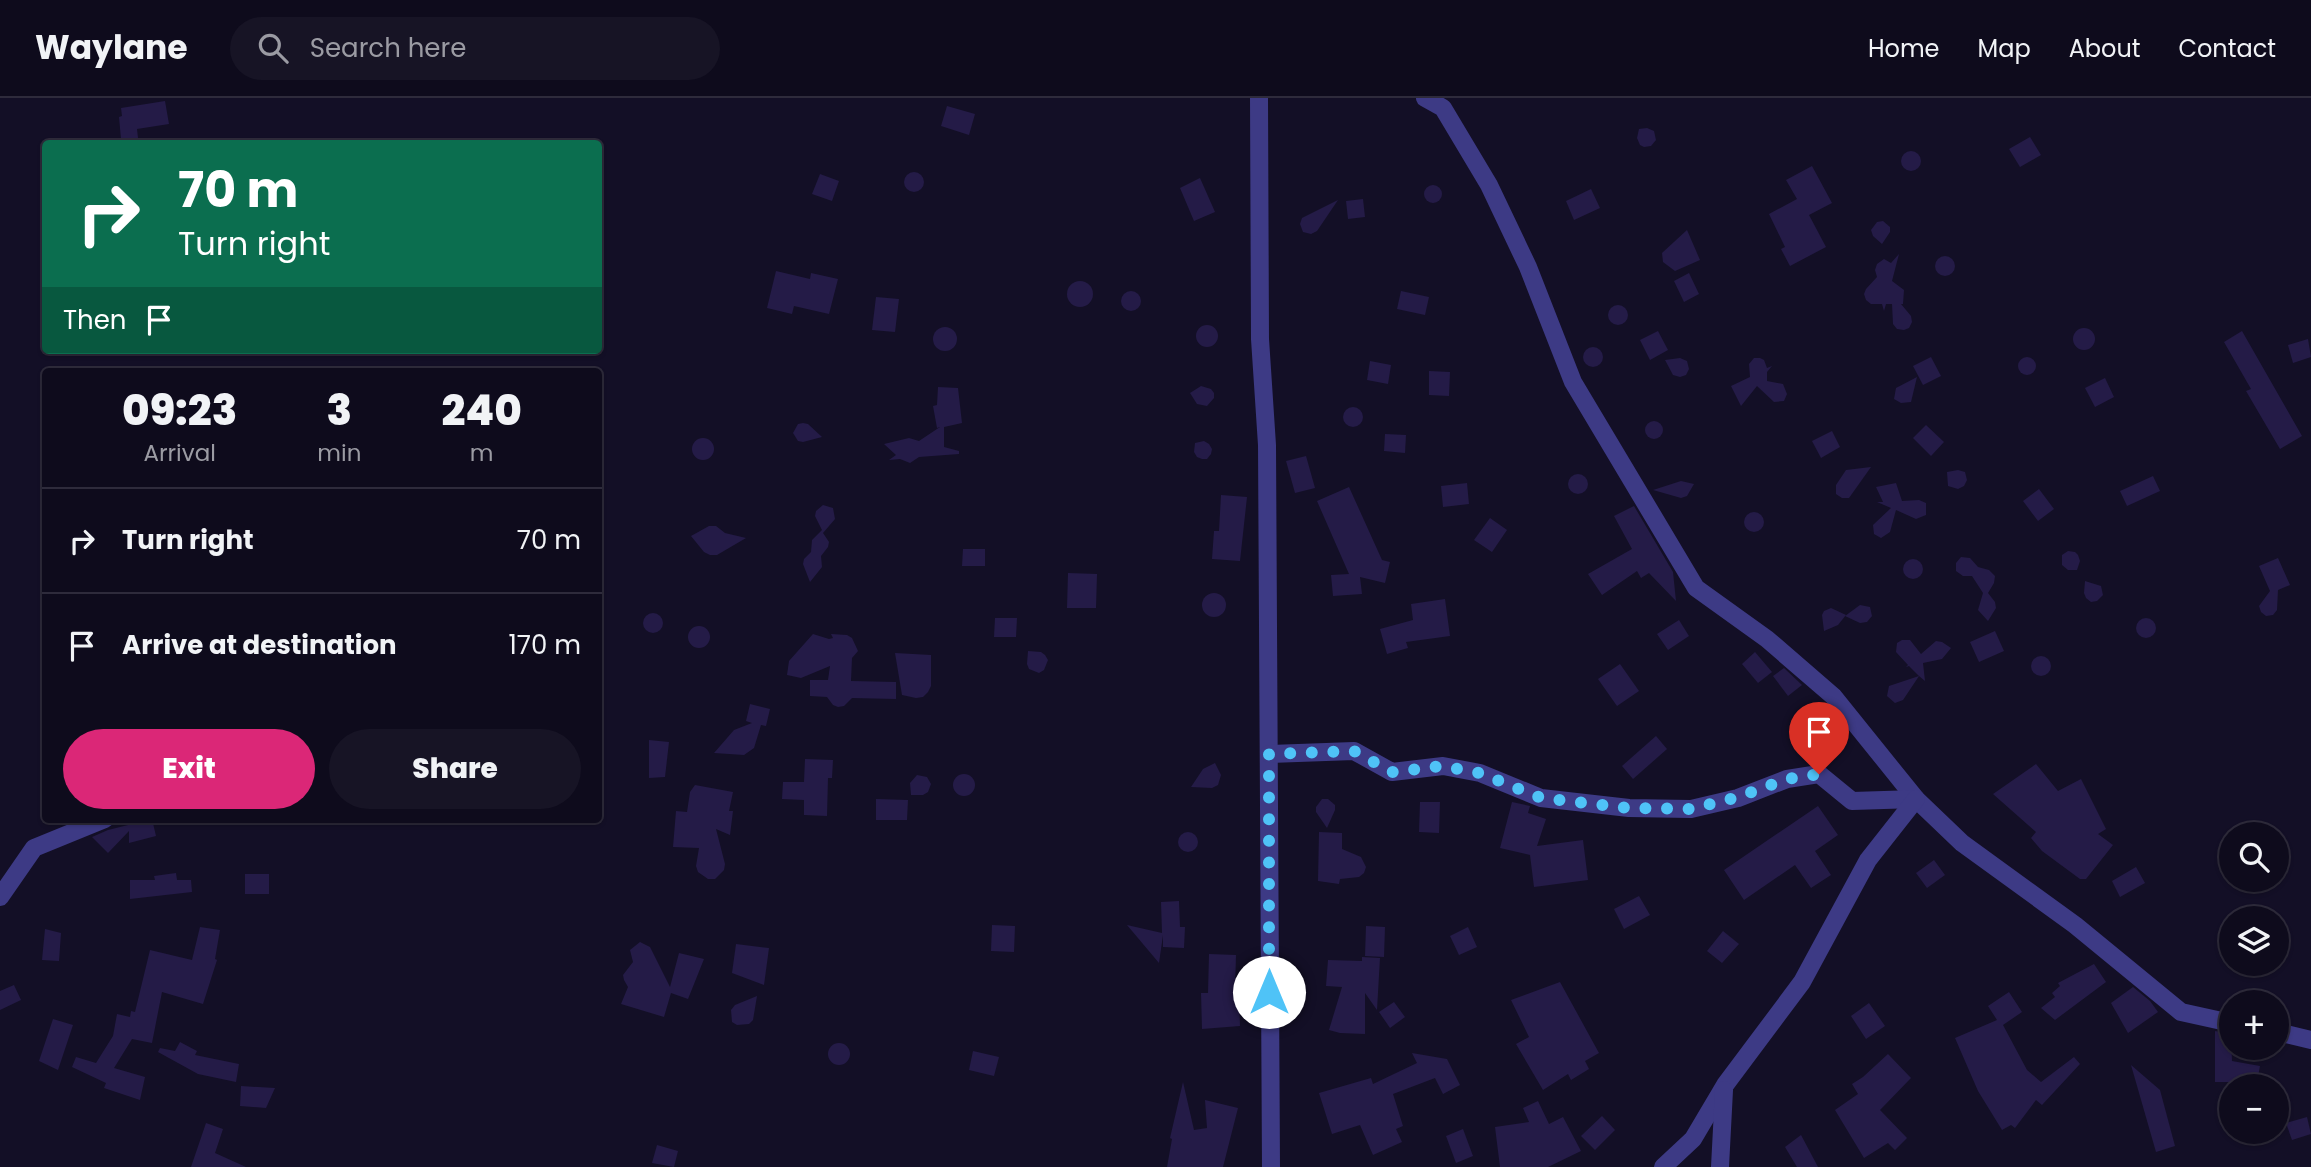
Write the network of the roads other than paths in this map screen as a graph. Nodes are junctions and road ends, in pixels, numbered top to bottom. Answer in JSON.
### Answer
{"nodes":[{"id":1,"x":1259,"y":98,"type":"edge"},
{"id":2,"x":1425,"y":98,"type":"edge"},
{"id":3,"x":1269,"y":754,"type":"junction"},
{"id":4,"x":1916,"y":799,"type":"junction"},
{"id":5,"x":95,"y":823,"type":"edge"},
{"id":6,"x":0,"y":897,"type":"edge"},
{"id":7,"x":2219,"y":1020,"type":"edge"},
{"id":8,"x":2289,"y":1035,"type":"edge"},
{"id":9,"x":2311,"y":1040,"type":"edge"},
{"id":10,"x":1725,"y":1085,"type":"junction"},
{"id":11,"x":1271,"y":1167,"type":"edge"},
{"id":12,"x":1663,"y":1167,"type":"edge"},
{"id":13,"x":1720,"y":1167,"type":"edge"}],
"edges":[{"from":1,"to":3,"type":"street"},
{"from":2,"to":4,"type":"street"},
{"from":3,"to":4,"type":"street"},
{"from":3,"to":11,"type":"street"},
{"from":4,"to":7,"type":"street"},
{"from":4,"to":10,"type":"street"},
{"from":5,"to":6,"type":"street"},
{"from":8,"to":9,"type":"street"},
{"from":10,"to":12,"type":"street"},
{"from":10,"to":13,"type":"street"}]}
